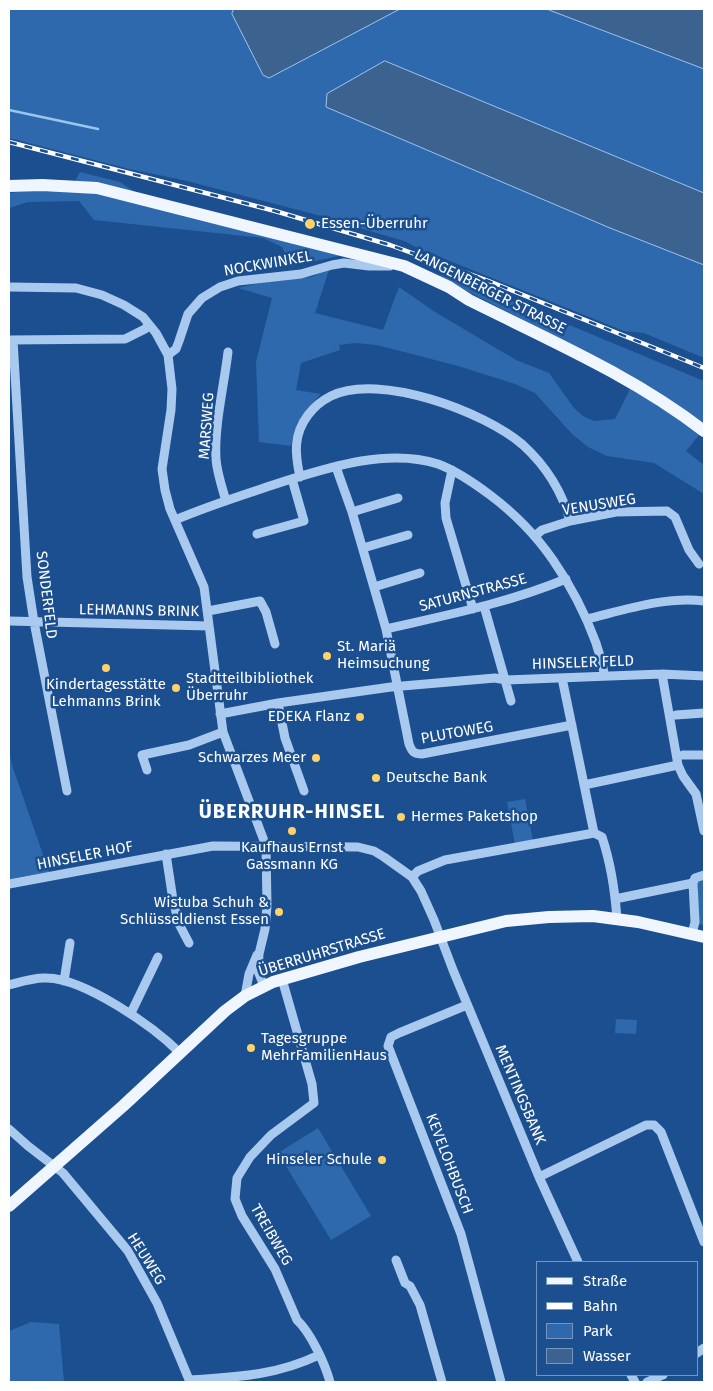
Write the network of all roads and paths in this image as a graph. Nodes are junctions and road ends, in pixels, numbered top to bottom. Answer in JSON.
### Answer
{"nodes":[{"id":1,"x":9,"y":186,"type":"edge"},
{"id":2,"x":404,"y":266,"type":"junction"},
{"id":3,"x":9,"y":287,"type":"edge"},
{"id":4,"x":149,"y":325,"type":"junction"},
{"id":5,"x":11,"y":340,"type":"edge"},
{"id":6,"x":228,"y":352,"type":"dead end"},
{"id":7,"x":168,"y":355,"type":"junction"},
{"id":8,"x":704,"y":431,"type":"edge"},
{"id":9,"x":336,"y":467,"type":"junction"},
{"id":10,"x":452,"y":470,"type":"junction"},
{"id":11,"x":296,"y":478,"type":"junction"},
{"id":12,"x":398,"y":498,"type":"dead end"},
{"id":13,"x":226,"y":501,"type":"junction"},
{"id":14,"x":352,"y":512,"type":"junction"},
{"id":15,"x":175,"y":520,"type":"junction"},
{"id":16,"x":570,"y":522,"type":"junction"},
{"id":17,"x":257,"y":534,"type":"dead end"},
{"id":18,"x":408,"y":535,"type":"dead end"},
{"id":19,"x":535,"y":536,"type":"junction"},
{"id":20,"x":363,"y":548,"type":"junction"},
{"id":21,"x":699,"y":564,"type":"dead end"},
{"id":22,"x":420,"y":573,"type":"dead end"},
{"id":23,"x":566,"y":578,"type":"junction"},
{"id":24,"x":374,"y":587,"type":"junction"},
{"id":25,"x":704,"y":601,"type":"edge"},
{"id":26,"x":484,"y":606,"type":"junction"},
{"id":27,"x":473,"y":609,"type":"junction"},
{"id":28,"x":208,"y":611,"type":"junction"},
{"id":29,"x":587,"y":619,"type":"junction"},
{"id":30,"x":9,"y":621,"type":"edge"},
{"id":31,"x":34,"y":622,"type":"junction"},
{"id":32,"x":209,"y":626,"type":"junction"},
{"id":33,"x":386,"y":628,"type":"junction"},
{"id":34,"x":275,"y":644,"type":"dead end"},
{"id":35,"x":662,"y":674,"type":"junction"},
{"id":36,"x":604,"y":676,"type":"junction"},
{"id":37,"x":704,"y":676,"type":"edge"},
{"id":38,"x":562,"y":678,"type":"junction"},
{"id":39,"x":506,"y":680,"type":"junction"},
{"id":40,"x":398,"y":687,"type":"junction"},
{"id":41,"x":511,"y":701,"type":"dead end"},
{"id":42,"x":278,"y":703,"type":"junction"},
{"id":43,"x":704,"y":713,"type":"edge"},
{"id":44,"x":220,"y":714,"type":"junction"},
{"id":45,"x":676,"y":715,"type":"dead end"},
{"id":46,"x":572,"y":725,"type":"junction"},
{"id":47,"x":224,"y":732,"type":"junction"},
{"id":48,"x":683,"y":755,"type":"dead end"},
{"id":49,"x":704,"y":755,"type":"edge"},
{"id":50,"x":678,"y":765,"type":"junction"},
{"id":51,"x":147,"y":770,"type":"dead end"},
{"id":52,"x":584,"y":785,"type":"junction"},
{"id":53,"x":67,"y":791,"type":"dead end"},
{"id":54,"x":304,"y":791,"type":"dead end"},
{"id":55,"x":704,"y":831,"type":"edge"},
{"id":56,"x":594,"y":833,"type":"junction"},
{"id":57,"x":266,"y":846,"type":"junction"},
{"id":58,"x":166,"y":854,"type":"junction"},
{"id":59,"x":704,"y":875,"type":"edge"},
{"id":60,"x":412,"y":877,"type":"junction"},
{"id":61,"x":693,"y":883,"type":"junction"},
{"id":62,"x":9,"y":884,"type":"edge"},
{"id":63,"x":616,"y":899,"type":"junction"},
{"id":64,"x":617,"y":919,"type":"junction"},
{"id":65,"x":698,"y":936,"type":"edge"},
{"id":66,"x":439,"y":937,"type":"junction"},
{"id":67,"x":70,"y":943,"type":"dead end"},
{"id":68,"x":189,"y":943,"type":"dead end"},
{"id":69,"x":259,"y":954,"type":"junction"},
{"id":70,"x":158,"y":957,"type":"dead end"},
{"id":71,"x":282,"y":979,"type":"junction"},
{"id":72,"x":64,"y":981,"type":"junction"},
{"id":73,"x":9,"y":985,"type":"edge"},
{"id":74,"x":264,"y":986,"type":"junction"},
{"id":75,"x":245,"y":996,"type":"junction"},
{"id":76,"x":467,"y":1005,"type":"junction"},
{"id":77,"x":131,"y":1014,"type":"junction"},
{"id":78,"x":180,"y":1052,"type":"junction"},
{"id":79,"x":9,"y":1129,"type":"edge"},
{"id":80,"x":54,"y":1167,"type":"junction"},
{"id":81,"x":539,"y":1177,"type":"junction"},
{"id":82,"x":9,"y":1206,"type":"edge"},
{"id":83,"x":704,"y":1242,"type":"edge"},
{"id":84,"x":396,"y":1260,"type":"dead end"},
{"id":85,"x":578,"y":1261,"type":"edge"},
{"id":86,"x":319,"y":1355,"type":"junction"},
{"id":87,"x":661,"y":1376,"type":"edge"},
{"id":88,"x":190,"y":1381,"type":"edge"},
{"id":89,"x":330,"y":1382,"type":"edge"},
{"id":90,"x":442,"y":1382,"type":"edge"},
{"id":91,"x":501,"y":1382,"type":"edge"},
{"id":92,"x":647,"y":1382,"type":"edge"}],
"edges":[{"from":1,"to":2,"type":"main road","name":"LANGENBERGER STRASSE"},
{"from":2,"to":7,"type":"street","name":"NOCKWINKEL"},
{"from":2,"to":8,"type":"main road","name":"LANGENBERGER STRASSE"},
{"from":3,"to":4,"type":"street"},
{"from":4,"to":5,"type":"street"},
{"from":4,"to":7,"type":"street"},
{"from":5,"to":31,"type":"street","name":"SONDERFELD"},
{"from":6,"to":13,"type":"street","name":"MARSWEG"},
{"from":7,"to":15,"type":"street"},
{"from":9,"to":10,"type":"street"},
{"from":9,"to":11,"type":"street"},
{"from":9,"to":14,"type":"street"},
{"from":10,"to":19,"type":"street"},
{"from":10,"to":27,"type":"street"},
{"from":11,"to":13,"type":"street"},
{"from":11,"to":16,"type":"street"},
{"from":11,"to":17,"type":"street"},
{"from":12,"to":14,"type":"street"},
{"from":13,"to":15,"type":"street"},
{"from":14,"to":20,"type":"street"},
{"from":15,"to":28,"type":"street"},
{"from":16,"to":19,"type":"street","name":"VENUSWEG"},
{"from":16,"to":21,"type":"street","name":"VENUSWEG"},
{"from":18,"to":20,"type":"street"},
{"from":19,"to":23,"type":"street"},
{"from":20,"to":24,"type":"street"},
{"from":22,"to":24,"type":"street"},
{"from":23,"to":26,"type":"street","name":"SATURNSTRASSE"},
{"from":23,"to":29,"type":"street"},
{"from":24,"to":33,"type":"street"},
{"from":25,"to":29,"type":"street"},
{"from":26,"to":27,"type":"street","name":"SATURNSTRASSE"},
{"from":26,"to":39,"type":"street"},
{"from":27,"to":33,"type":"street","name":"SATURNSTRASSE"},
{"from":28,"to":32,"type":"street"},
{"from":28,"to":34,"type":"street"},
{"from":29,"to":36,"type":"street"},
{"from":30,"to":31,"type":"street","name":"LEHMANNS BRINK"},
{"from":31,"to":32,"type":"street","name":"LEHMANNS BRINK"},
{"from":31,"to":53,"type":"street","name":"SONDERFELD"},
{"from":32,"to":44,"type":"street"},
{"from":33,"to":40,"type":"street"},
{"from":35,"to":36,"type":"street","name":"HINSELER FELD"},
{"from":35,"to":37,"type":"street","name":"HINSELER FELD"},
{"from":35,"to":50,"type":"street"},
{"from":36,"to":38,"type":"street","name":"HINSELER FELD"},
{"from":38,"to":39,"type":"street","name":"HINSELER FELD"},
{"from":38,"to":46,"type":"street"},
{"from":39,"to":40,"type":"street","name":"HINSELER FELD"},
{"from":39,"to":41,"type":"street"},
{"from":40,"to":42,"type":"street","name":"HINSELER FELD"},
{"from":40,"to":46,"type":"street","name":"PLUTOWEG"},
{"from":42,"to":44,"type":"street","name":"HINSELER FELD"},
{"from":42,"to":54,"type":"street"},
{"from":43,"to":45,"type":"street"},
{"from":44,"to":47,"type":"street"},
{"from":46,"to":52,"type":"street"},
{"from":47,"to":51,"type":"street"},
{"from":47,"to":57,"type":"street"},
{"from":48,"to":49,"type":"street"},
{"from":50,"to":52,"type":"street"},
{"from":50,"to":55,"type":"street"},
{"from":52,"to":56,"type":"street"},
{"from":56,"to":60,"type":"street"},
{"from":56,"to":63,"type":"street"},
{"from":57,"to":58,"type":"street","name":"HINSELER HOF"},
{"from":57,"to":60,"type":"street","name":"HINSELER HOF"},
{"from":57,"to":69,"type":"street"},
{"from":58,"to":62,"type":"street","name":"HINSELER HOF"},
{"from":58,"to":68,"type":"street"},
{"from":59,"to":61,"type":"street"},
{"from":60,"to":66,"type":"street","name":"MENTINGSBANK"},
{"from":61,"to":63,"type":"street"},
{"from":61,"to":65,"type":"street","name":"ÜBERRUHRSTRASSE"},
{"from":63,"to":64,"type":"street"},
{"from":64,"to":65,"type":"main road","name":"ÜBERRUHRSTRASSE"},
{"from":64,"to":66,"type":"main road","name":"ÜBERRUHRSTRASSE"},
{"from":66,"to":71,"type":"main road","name":"ÜBERRUHRSTRASSE"},
{"from":66,"to":76,"type":"street","name":"MENTINGSBANK"},
{"from":67,"to":72,"type":"street"},
{"from":69,"to":74,"type":"street"},
{"from":69,"to":75,"type":"street"},
{"from":70,"to":77,"type":"street"},
{"from":71,"to":74,"type":"main road","name":"ÜBERRUHRSTRASSE"},
{"from":71,"to":86,"type":"street","name":"TREIBWEG"},
{"from":72,"to":73,"type":"street"},
{"from":72,"to":77,"type":"street"},
{"from":74,"to":75,"type":"main road","name":"ÜBERRUHRSTRASSE"},
{"from":75,"to":78,"type":"main road","name":"ÜBERRUHRSTRASSE"},
{"from":76,"to":81,"type":"street","name":"MENTINGSBANK"},
{"from":76,"to":91,"type":"street","name":"KEVELOHBUSCH"},
{"from":77,"to":78,"type":"street"},
{"from":78,"to":80,"type":"main road","name":"ÜBERRUHRSTRASSE"},
{"from":79,"to":80,"type":"street","name":"HEUWEG"},
{"from":80,"to":82,"type":"main road","name":"ÜBERRUHRSTRASSE"},
{"from":80,"to":88,"type":"street","name":"HEUWEG"},
{"from":81,"to":83,"type":"street"},
{"from":81,"to":85,"type":"street","name":"MENTINGSBANK"},
{"from":84,"to":90,"type":"street"},
{"from":86,"to":88,"type":"street"},
{"from":86,"to":89,"type":"street","name":"TREIBWEG"},
{"from":87,"to":92,"type":"street"}]}
